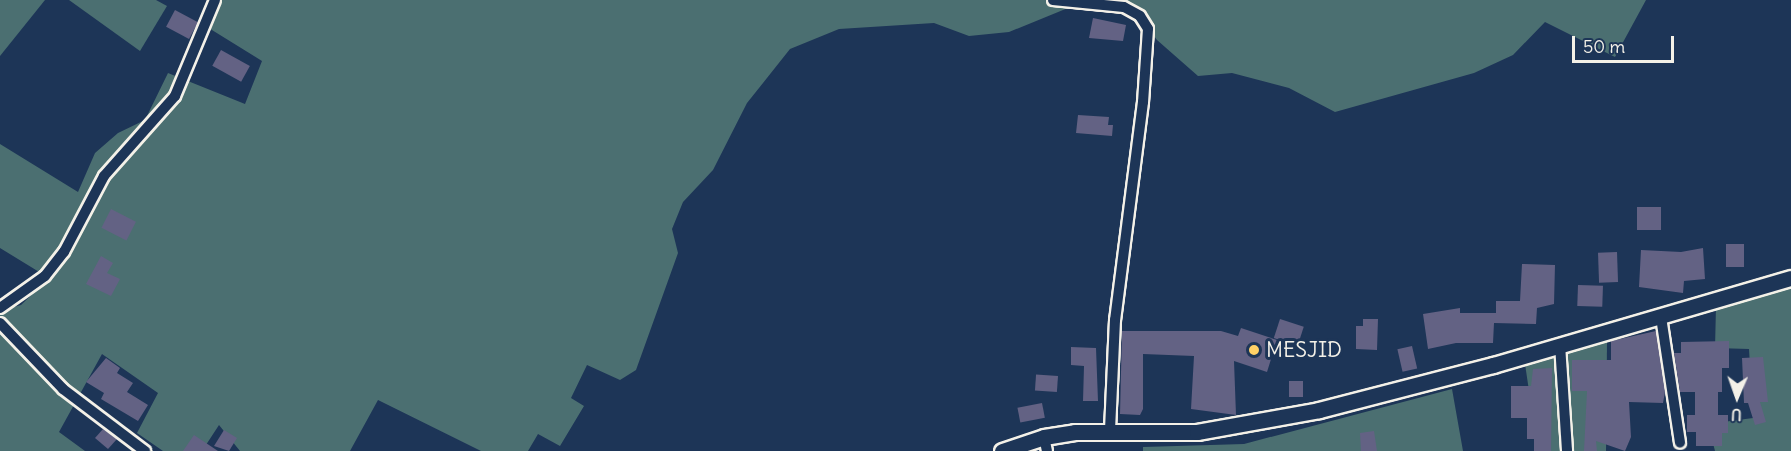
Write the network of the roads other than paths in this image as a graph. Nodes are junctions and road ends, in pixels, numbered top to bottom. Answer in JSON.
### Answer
{"nodes":[{"id":1,"x":215,"y":0,"type":"edge"},
{"id":2,"x":1053,"y":0,"type":"edge"},
{"id":3,"x":1791,"y":278,"type":"edge"},
{"id":4,"x":0,"y":308,"type":"edge"},
{"id":5,"x":1661,"y":317,"type":"junction"},
{"id":6,"x":0,"y":323,"type":"edge"},
{"id":7,"x":1560,"y":345,"type":"junction"},
{"id":8,"x":1110,"y":430,"type":"junction"},
{"id":9,"x":1680,"y":443,"type":"dead end"},
{"id":10,"x":1045,"y":444,"type":"edge"},
{"id":11,"x":145,"y":451,"type":"edge"},
{"id":12,"x":1002,"y":451,"type":"edge"},
{"id":13,"x":1568,"y":451,"type":"edge"}],
"edges":[{"from":1,"to":4,"type":"street"},
{"from":2,"to":8,"type":"street"},
{"from":3,"to":5,"type":"street"},
{"from":5,"to":7,"type":"street"},
{"from":5,"to":9,"type":"street"},
{"from":6,"to":11,"type":"street"},
{"from":7,"to":8,"type":"street"},
{"from":7,"to":13,"type":"street"},
{"from":8,"to":10,"type":"street"},
{"from":10,"to":12,"type":"street"}]}
